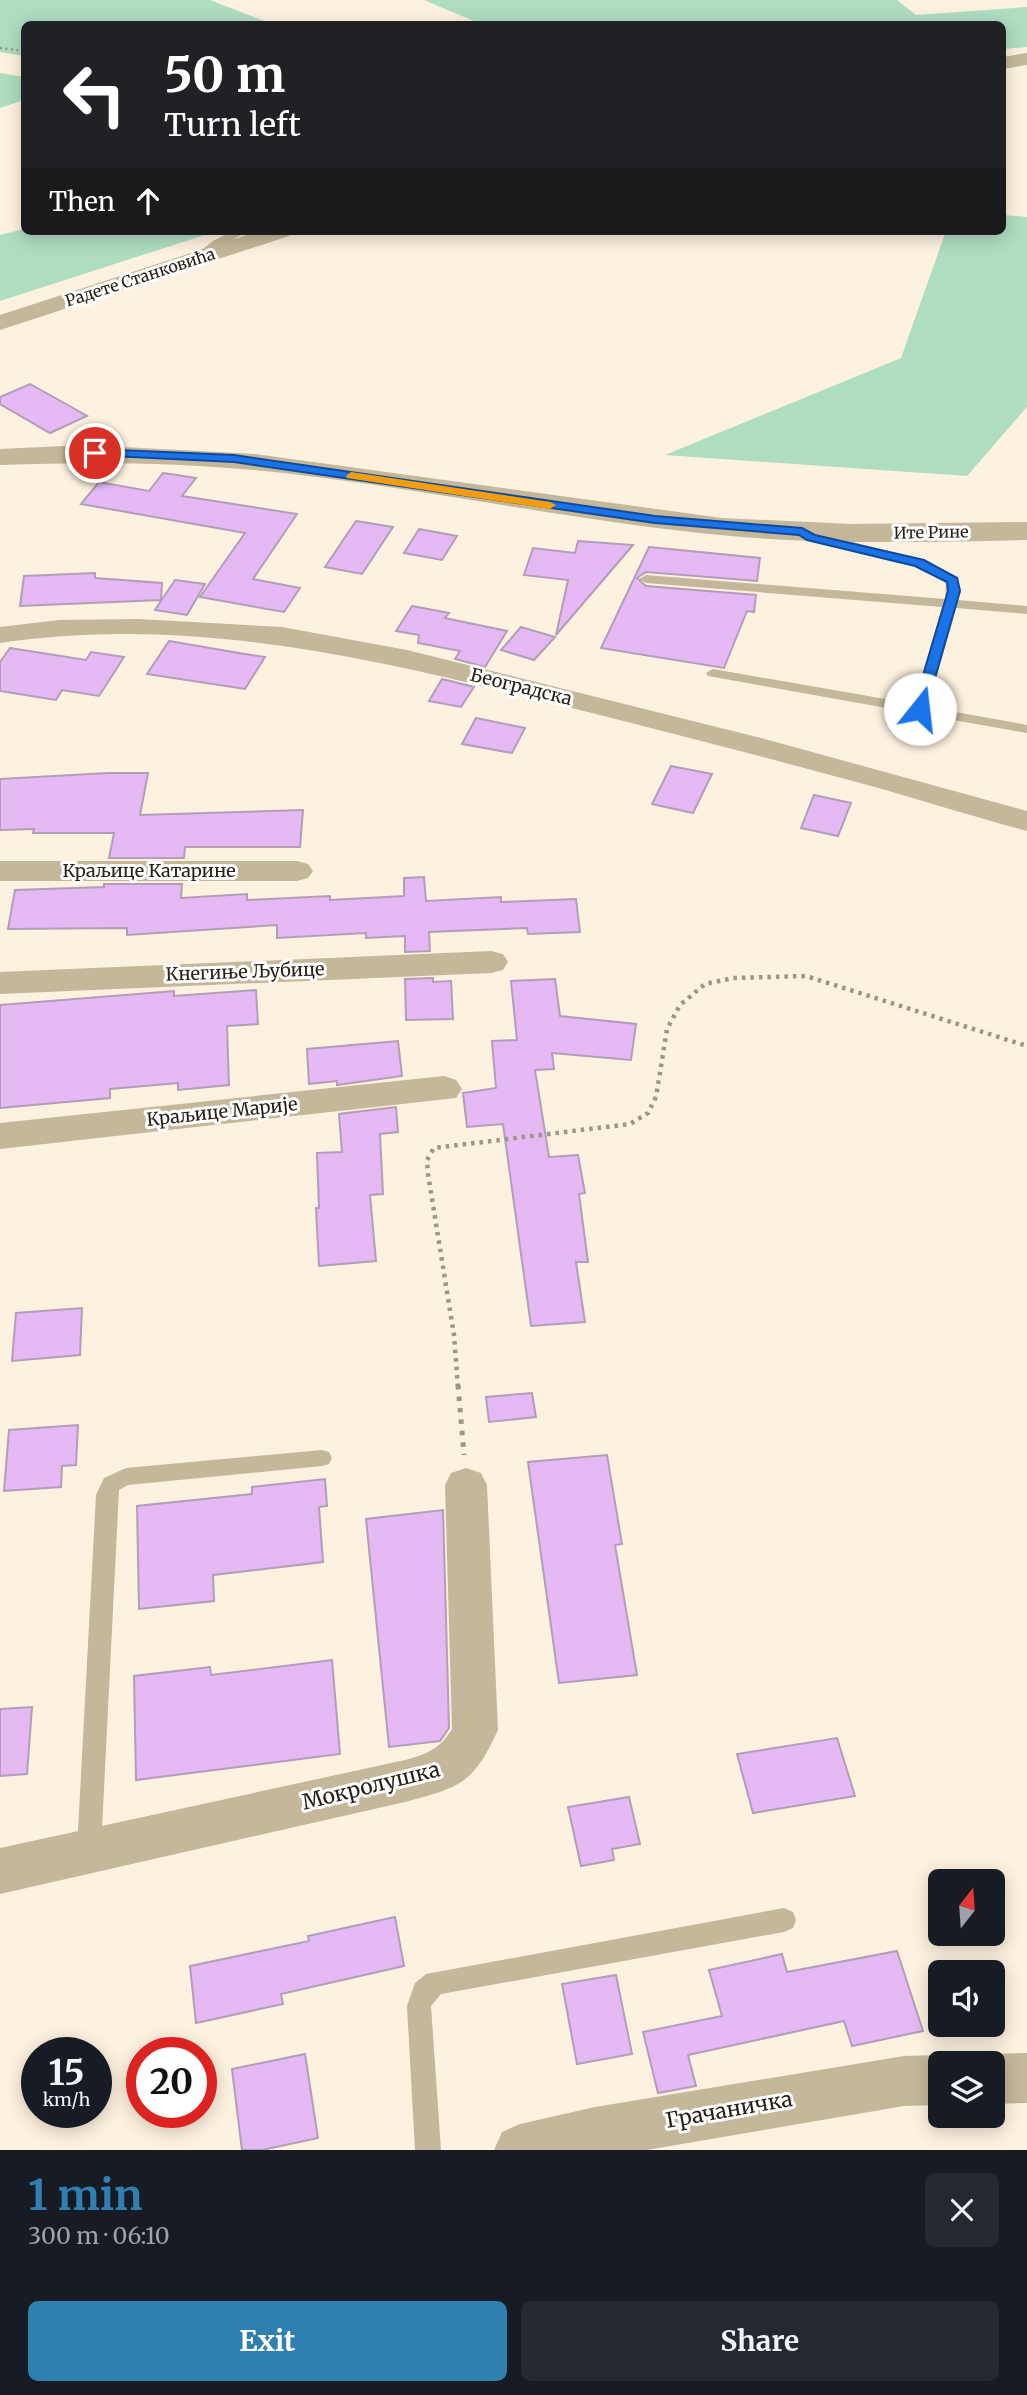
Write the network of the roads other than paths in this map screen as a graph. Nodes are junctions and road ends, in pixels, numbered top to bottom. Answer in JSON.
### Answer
{"nodes":[{"id":1,"x":1027,"y":60,"type":"edge"},
{"id":2,"x":1006,"y":63,"type":"edge"},
{"id":3,"x":234,"y":235,"type":"edge"},
{"id":4,"x":268,"y":235,"type":"edge"},
{"id":5,"x":199,"y":257,"type":"junction"},
{"id":6,"x":0,"y":323,"type":"edge"},
{"id":7,"x":0,"y":457,"type":"edge"},
{"id":8,"x":1027,"y":531,"type":"edge"},
{"id":9,"x":802,"y":532,"type":"junction"},
{"id":10,"x":646,"y":579,"type":"dead end"},
{"id":11,"x":950,"y":603,"type":"junction"},
{"id":12,"x":1027,"y":610,"type":"edge"},
{"id":13,"x":2,"y":634,"type":"edge"},
{"id":14,"x":713,"y":673,"type":"dead end"},
{"id":15,"x":920,"y":709,"type":"junction"},
{"id":16,"x":1027,"y":729,"type":"edge"},
{"id":17,"x":1027,"y":821,"type":"edge"},
{"id":18,"x":0,"y":871,"type":"edge"},
{"id":19,"x":297,"y":871,"type":"dead end"},
{"id":20,"x":491,"y":962,"type":"dead end"},
{"id":21,"x":0,"y":983,"type":"edge"},
{"id":22,"x":444,"y":1089,"type":"dead end"},
{"id":23,"x":0,"y":1136,"type":"edge"},
{"id":24,"x":322,"y":1458,"type":"dead end"},
{"id":25,"x":466,"y":1485,"type":"road end"},
{"id":26,"x":89,"y":1850,"type":"junction"},
{"id":27,"x":0,"y":1871,"type":"edge"},
{"id":28,"x":784,"y":1920,"type":"dead end"},
{"id":29,"x":1027,"y":2078,"type":"edge"},
{"id":30,"x":1005,"y":2079,"type":"edge"},
{"id":31,"x":928,"y":2081,"type":"edge"},
{"id":32,"x":428,"y":2150,"type":"edge"},
{"id":33,"x":520,"y":2150,"type":"edge"}],
"edges":[{"from":1,"to":2,"type":"street"},
{"from":3,"to":5,"type":"lane"},
{"from":4,"to":5,"type":"street","name":"Радете Станковића"},
{"from":5,"to":6,"type":"street","name":"Радете Станковића"},
{"from":7,"to":9,"type":"street","name":"Ите Рине"},
{"from":8,"to":9,"type":"street","name":"Ите Рине"},
{"from":9,"to":11,"type":"lane"},
{"from":10,"to":11,"type":"lane"},
{"from":11,"to":12,"type":"lane"},
{"from":11,"to":15,"type":"lane"},
{"from":13,"to":17,"type":"street","name":"Београдска"},
{"from":14,"to":15,"type":"lane"},
{"from":15,"to":16,"type":"lane"},
{"from":18,"to":19,"type":"street","name":"Краљице Катарине"},
{"from":20,"to":21,"type":"street","name":"Кнегиње Љубице"},
{"from":22,"to":23,"type":"street","name":"Краљице Марије"},
{"from":24,"to":26,"type":"lane"},
{"from":25,"to":26,"type":"street","name":"Мокролушка"},
{"from":26,"to":27,"type":"street","name":"Мокролушка"},
{"from":28,"to":32,"type":"lane"},
{"from":29,"to":30,"type":"street"},
{"from":31,"to":33,"type":"street","name":"Грачаничка"}]}
